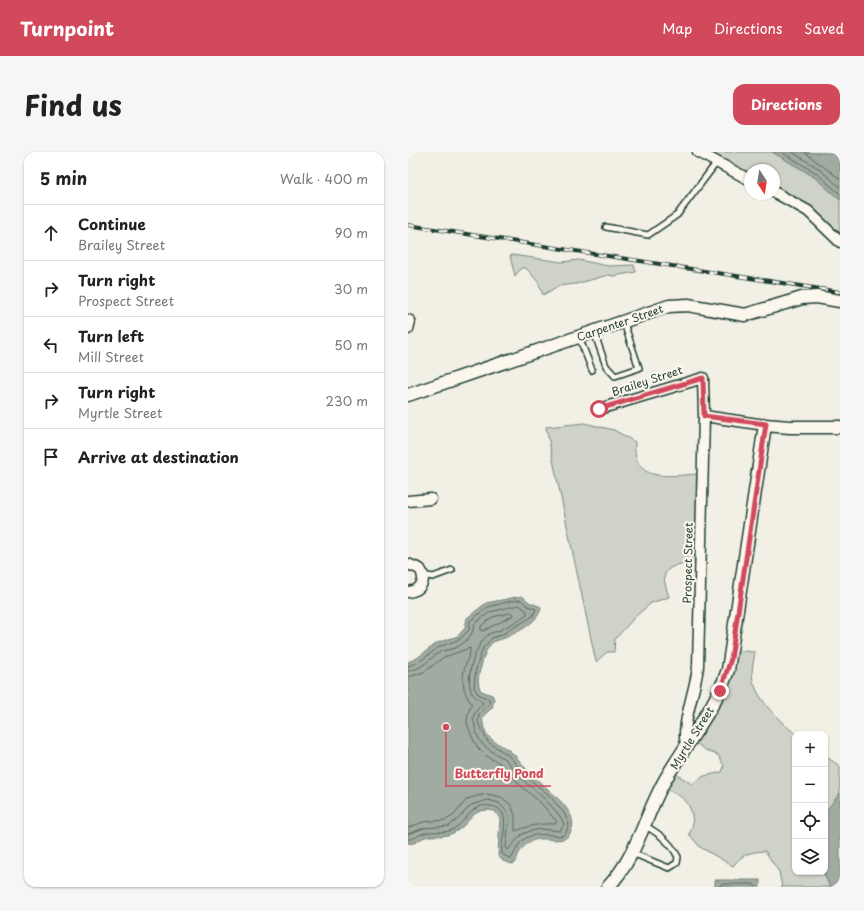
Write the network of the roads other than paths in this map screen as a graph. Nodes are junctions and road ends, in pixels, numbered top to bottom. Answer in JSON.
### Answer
{"nodes":[{"id":1,"x":698,"y":152,"type":"edge"},
{"id":2,"x":717,"y":162,"type":"junction"},
{"id":3,"x":744,"y":177,"type":"edge"},
{"id":4,"x":780,"y":195,"type":"edge"},
{"id":5,"x":606,"y":227,"type":"dead end"},
{"id":6,"x":840,"y":242,"type":"edge"},
{"id":7,"x":840,"y":301,"type":"edge"},
{"id":8,"x":623,"y":322,"type":"junction"},
{"id":9,"x":594,"y":332,"type":"junction"},
{"id":10,"x":579,"y":337,"type":"junction"},
{"id":11,"x":592,"y":370,"type":"dead end"},
{"id":12,"x":703,"y":378,"type":"joint"},
{"id":13,"x":408,"y":395,"type":"edge"},
{"id":14,"x":599,"y":409,"type":"dead end"},
{"id":15,"x":704,"y":416,"type":"junction"},
{"id":16,"x":766,"y":424,"type":"junction"},
{"id":17,"x":840,"y":427,"type":"edge"},
{"id":18,"x":431,"y":499,"type":"dead end"},
{"id":19,"x":408,"y":501,"type":"edge"},
{"id":20,"x":408,"y":564,"type":"edge"},
{"id":21,"x":452,"y":570,"type":"dead end"},
{"id":22,"x":423,"y":575,"type":"junction"},
{"id":23,"x":408,"y":592,"type":"edge"},
{"id":24,"x":687,"y":746,"type":"junction"},
{"id":25,"x":642,"y":830,"type":"junction"},
{"id":26,"x":632,"y":853,"type":"junction"},
{"id":27,"x":608,"y":887,"type":"edge"}],
"edges":[{"from":1,"to":2,"type":"street"},
{"from":2,"to":3,"type":"street"},
{"from":2,"to":5,"type":"lane"},
{"from":4,"to":6,"type":"street"},
{"from":7,"to":8,"type":"street","name":"Carpenter Street"},
{"from":8,"to":9,"type":"street","name":"Carpenter Street"},
{"from":8,"to":9,"type":"lane"},
{"from":9,"to":10,"type":"street","name":"Carpenter Street"},
{"from":10,"to":11,"type":"lane"},
{"from":10,"to":13,"type":"street","name":"Carpenter Street"},
{"from":12,"to":14,"type":"street","name":"Brailey Street"},
{"from":12,"to":15,"type":"street","name":"Prospect Street"},
{"from":15,"to":16,"type":"street"},
{"from":15,"to":24,"type":"street","name":"Prospect Street"},
{"from":16,"to":17,"type":"street"},
{"from":16,"to":24,"type":"street","name":"Myrtle Street"},
{"from":18,"to":19,"type":"street"},
{"from":20,"to":22,"type":"street"},
{"from":21,"to":22,"type":"lane"},
{"from":22,"to":23,"type":"street"},
{"from":24,"to":25,"type":"street","name":"Myrtle Street"},
{"from":25,"to":26,"type":"street","name":"Myrtle Street"},
{"from":25,"to":26,"type":"lane"},
{"from":26,"to":27,"type":"street","name":"Myrtle Street"}]}
